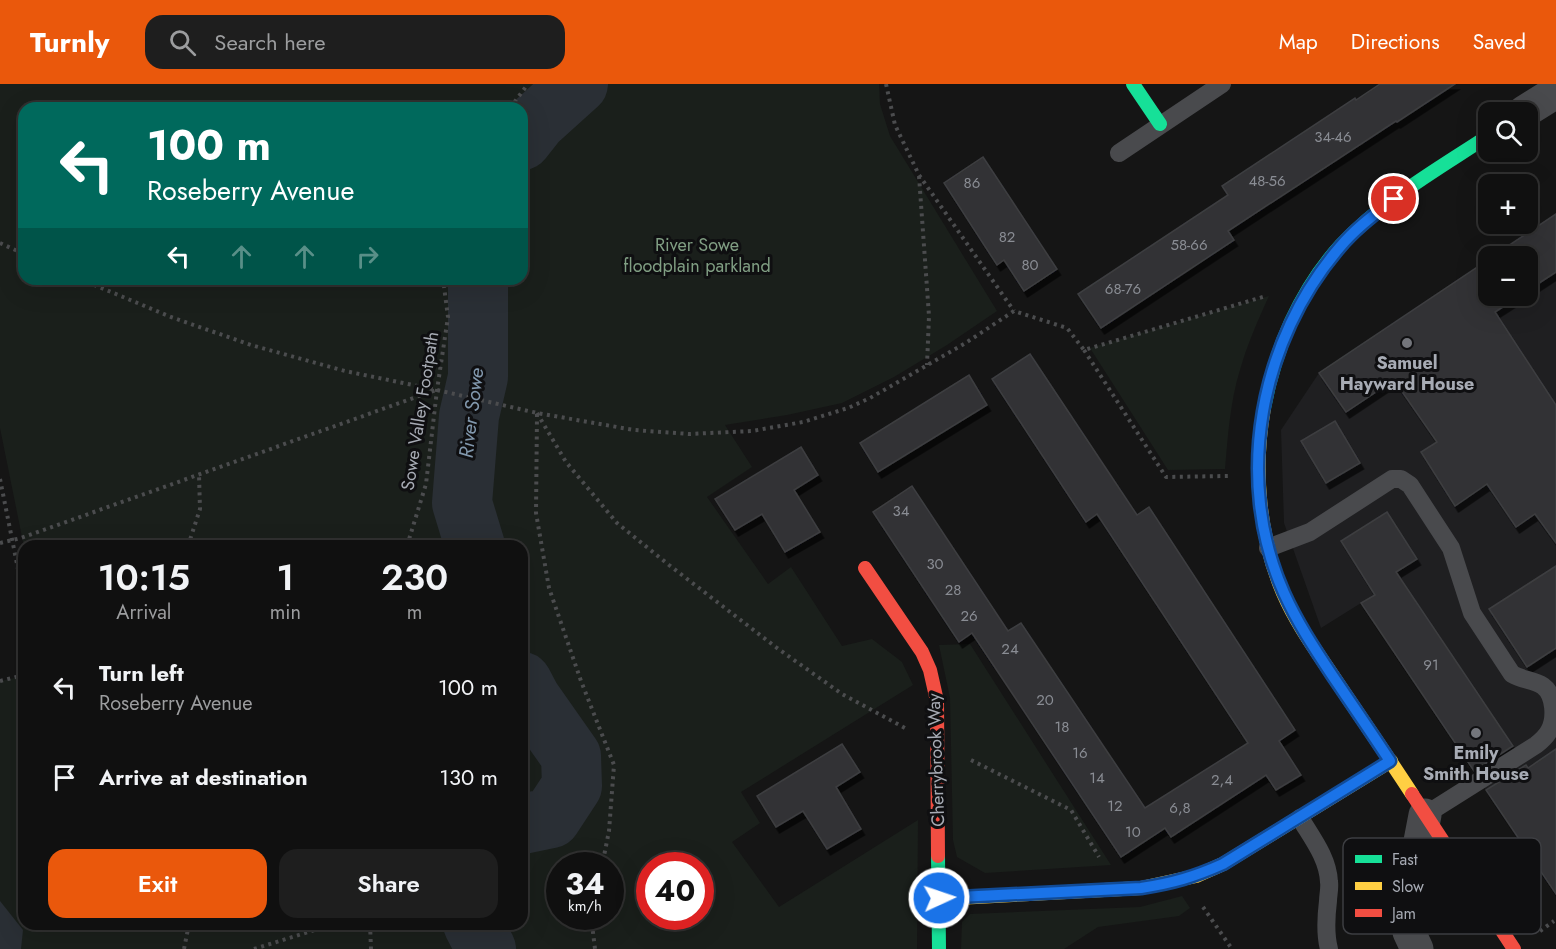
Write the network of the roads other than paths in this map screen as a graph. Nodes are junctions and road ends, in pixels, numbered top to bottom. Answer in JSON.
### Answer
{"nodes":[{"id":1,"x":1133,"y":84,"type":"edge"},
{"id":2,"x":1222,"y":84,"type":"edge"},
{"id":3,"x":1556,"y":92,"type":"edge"},
{"id":4,"x":1538,"y":103,"type":"edge"},
{"id":5,"x":1160,"y":124,"type":"junction"},
{"id":6,"x":1478,"y":143,"type":"edge"},
{"id":7,"x":1119,"y":153,"type":"dead end"},
{"id":8,"x":1268,"y":548,"type":"junction"},
{"id":9,"x":865,"y":568,"type":"dead end"},
{"id":10,"x":1390,"y":761,"type":"junction"},
{"id":11,"x":1425,"y":815,"type":"junction"},
{"id":12,"x":1300,"y":818,"type":"junction"},
{"id":13,"x":1421,"y":838,"type":"edge"},
{"id":14,"x":1440,"y":838,"type":"edge"},
{"id":15,"x":939,"y":898,"type":"junction"},
{"id":16,"x":1410,"y":934,"type":"edge"},
{"id":17,"x":1504,"y":934,"type":"edge"},
{"id":18,"x":939,"y":949,"type":"edge"},
{"id":19,"x":1329,"y":949,"type":"edge"},
{"id":20,"x":1417,"y":949,"type":"edge"},
{"id":21,"x":1514,"y":949,"type":"edge"}],
"edges":[{"from":1,"to":5,"type":"street"},
{"from":2,"to":5,"type":"lane"},
{"from":3,"to":4,"type":"street"},
{"from":5,"to":7,"type":"lane"},
{"from":6,"to":8,"type":"street"},
{"from":8,"to":10,"type":"street"},
{"from":8,"to":11,"type":"lane"},
{"from":9,"to":15,"type":"street","name":"Cherrybrook Way"},
{"from":10,"to":11,"type":"street"},
{"from":10,"to":12,"type":"street"},
{"from":11,"to":13,"type":"street"},
{"from":11,"to":14,"type":"street"},
{"from":12,"to":15,"type":"street"},
{"from":12,"to":19,"type":"lane"},
{"from":15,"to":18,"type":"street","name":"Cherrybrook Way"},
{"from":16,"to":20,"type":"street"},
{"from":17,"to":21,"type":"street"}]}
